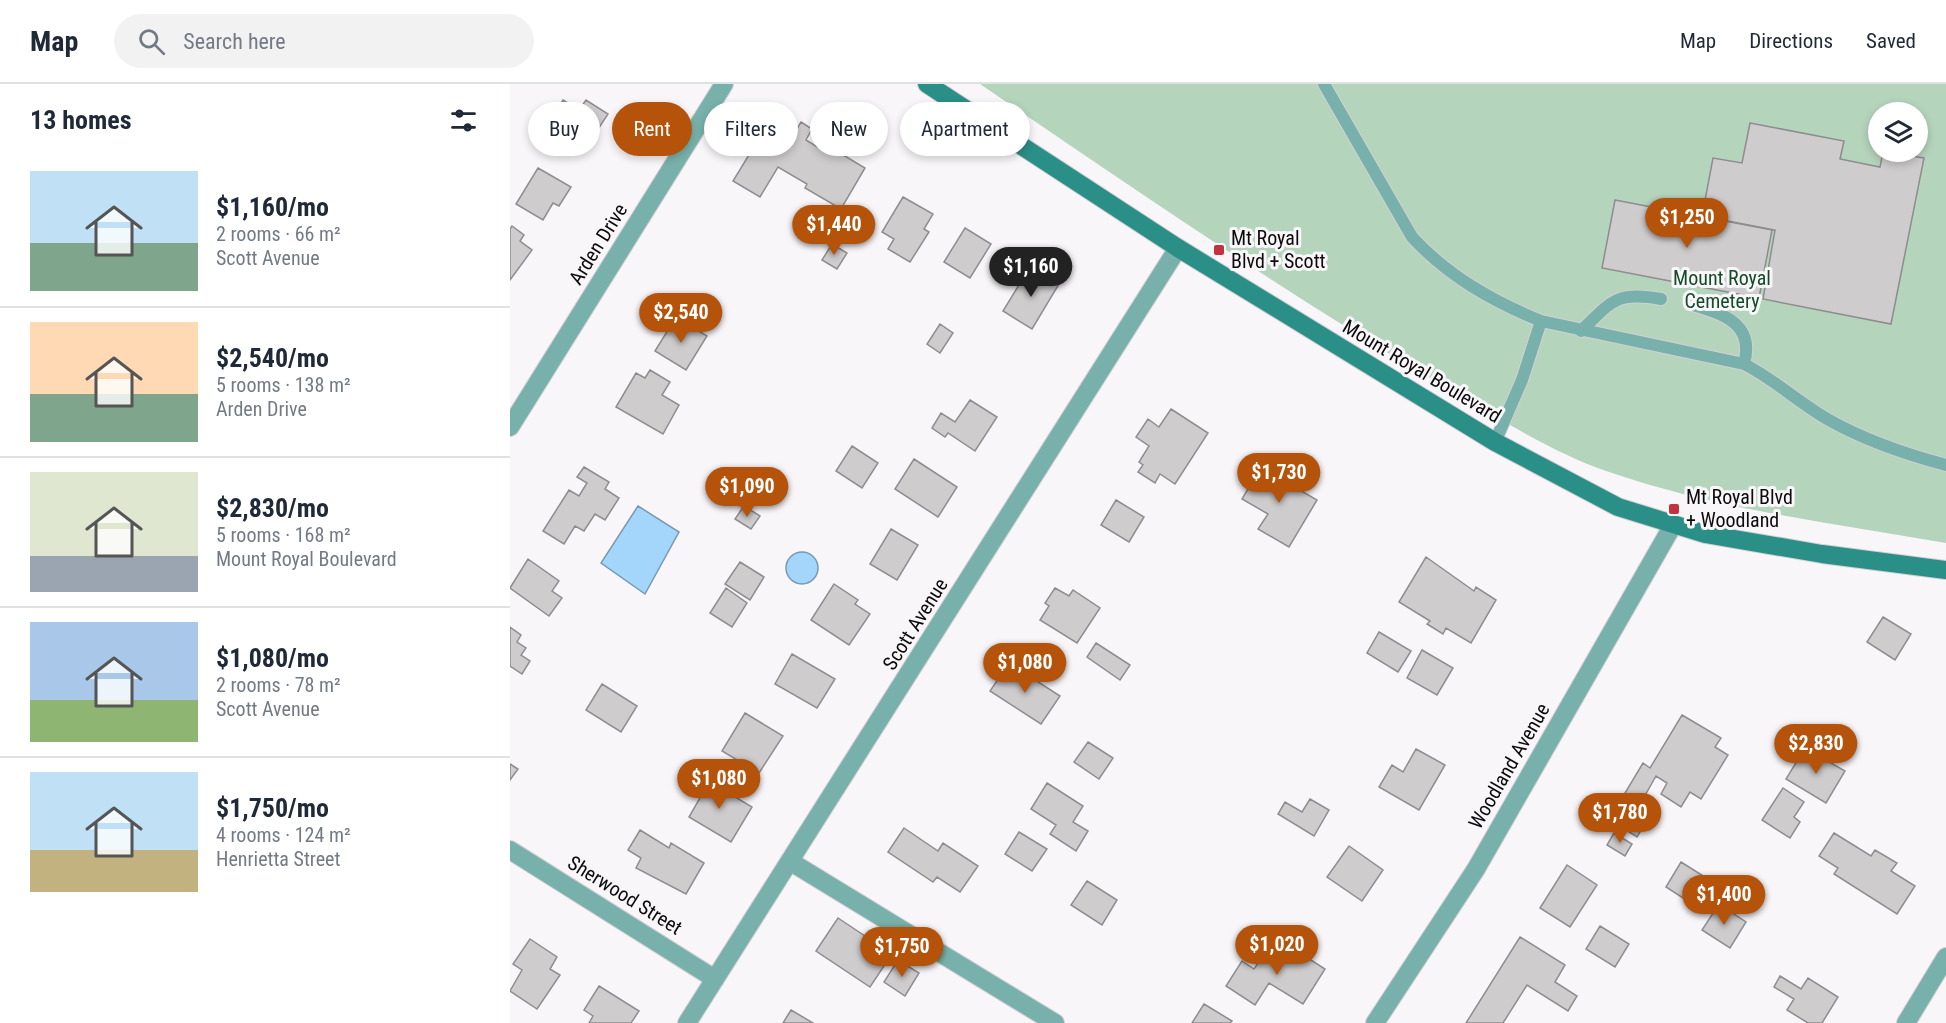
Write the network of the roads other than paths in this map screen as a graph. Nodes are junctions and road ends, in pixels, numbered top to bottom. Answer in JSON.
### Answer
{"nodes":[{"id":1,"x":724,"y":84,"type":"edge"},
{"id":2,"x":927,"y":84,"type":"edge"},
{"id":3,"x":1324,"y":84,"type":"edge"},
{"id":4,"x":1178,"y":248,"type":"junction"},
{"id":5,"x":1661,"y":298,"type":"dead end"},
{"id":6,"x":1693,"y":305,"type":"dead end"},
{"id":7,"x":1541,"y":321,"type":"junction"},
{"id":8,"x":1581,"y":331,"type":"junction"},
{"id":9,"x":1744,"y":364,"type":"junction"},
{"id":10,"x":510,"y":427,"type":"edge"},
{"id":11,"x":1495,"y":442,"type":"junction"},
{"id":12,"x":1946,"y":465,"type":"edge"},
{"id":13,"x":1673,"y":525,"type":"junction"},
{"id":14,"x":1946,"y":570,"type":"edge"},
{"id":15,"x":510,"y":850,"type":"edge"},
{"id":16,"x":791,"y":862,"type":"junction"},
{"id":17,"x":1946,"y":957,"type":"edge"},
{"id":18,"x":716,"y":979,"type":"junction"},
{"id":19,"x":687,"y":1023,"type":"edge"},
{"id":20,"x":1054,"y":1023,"type":"edge"},
{"id":21,"x":1375,"y":1023,"type":"edge"},
{"id":22,"x":1906,"y":1023,"type":"edge"}],
"edges":[{"from":1,"to":10,"type":"street","name":"Arden Drive"},
{"from":2,"to":4,"type":"main road","name":"Mount Royal Boulevard"},
{"from":3,"to":7,"type":"lane"},
{"from":4,"to":11,"type":"main road","name":"Mount Royal Boulevard"},
{"from":4,"to":16,"type":"street","name":"Scott Avenue"},
{"from":5,"to":8,"type":"lane"},
{"from":6,"to":9,"type":"lane"},
{"from":7,"to":8,"type":"lane"},
{"from":7,"to":11,"type":"lane"},
{"from":8,"to":9,"type":"lane"},
{"from":9,"to":12,"type":"lane"},
{"from":11,"to":13,"type":"main road","name":"Mount Royal Boulevard"},
{"from":13,"to":14,"type":"main road","name":"Mount Royal Boulevard"},
{"from":13,"to":21,"type":"street","name":"Woodland Avenue"},
{"from":15,"to":18,"type":"street","name":"Sherwood Street"},
{"from":16,"to":18,"type":"street","name":"Scott Avenue"},
{"from":16,"to":20,"type":"street"},
{"from":17,"to":22,"type":"street"},
{"from":18,"to":19,"type":"street","name":"Scott Avenue"}]}
